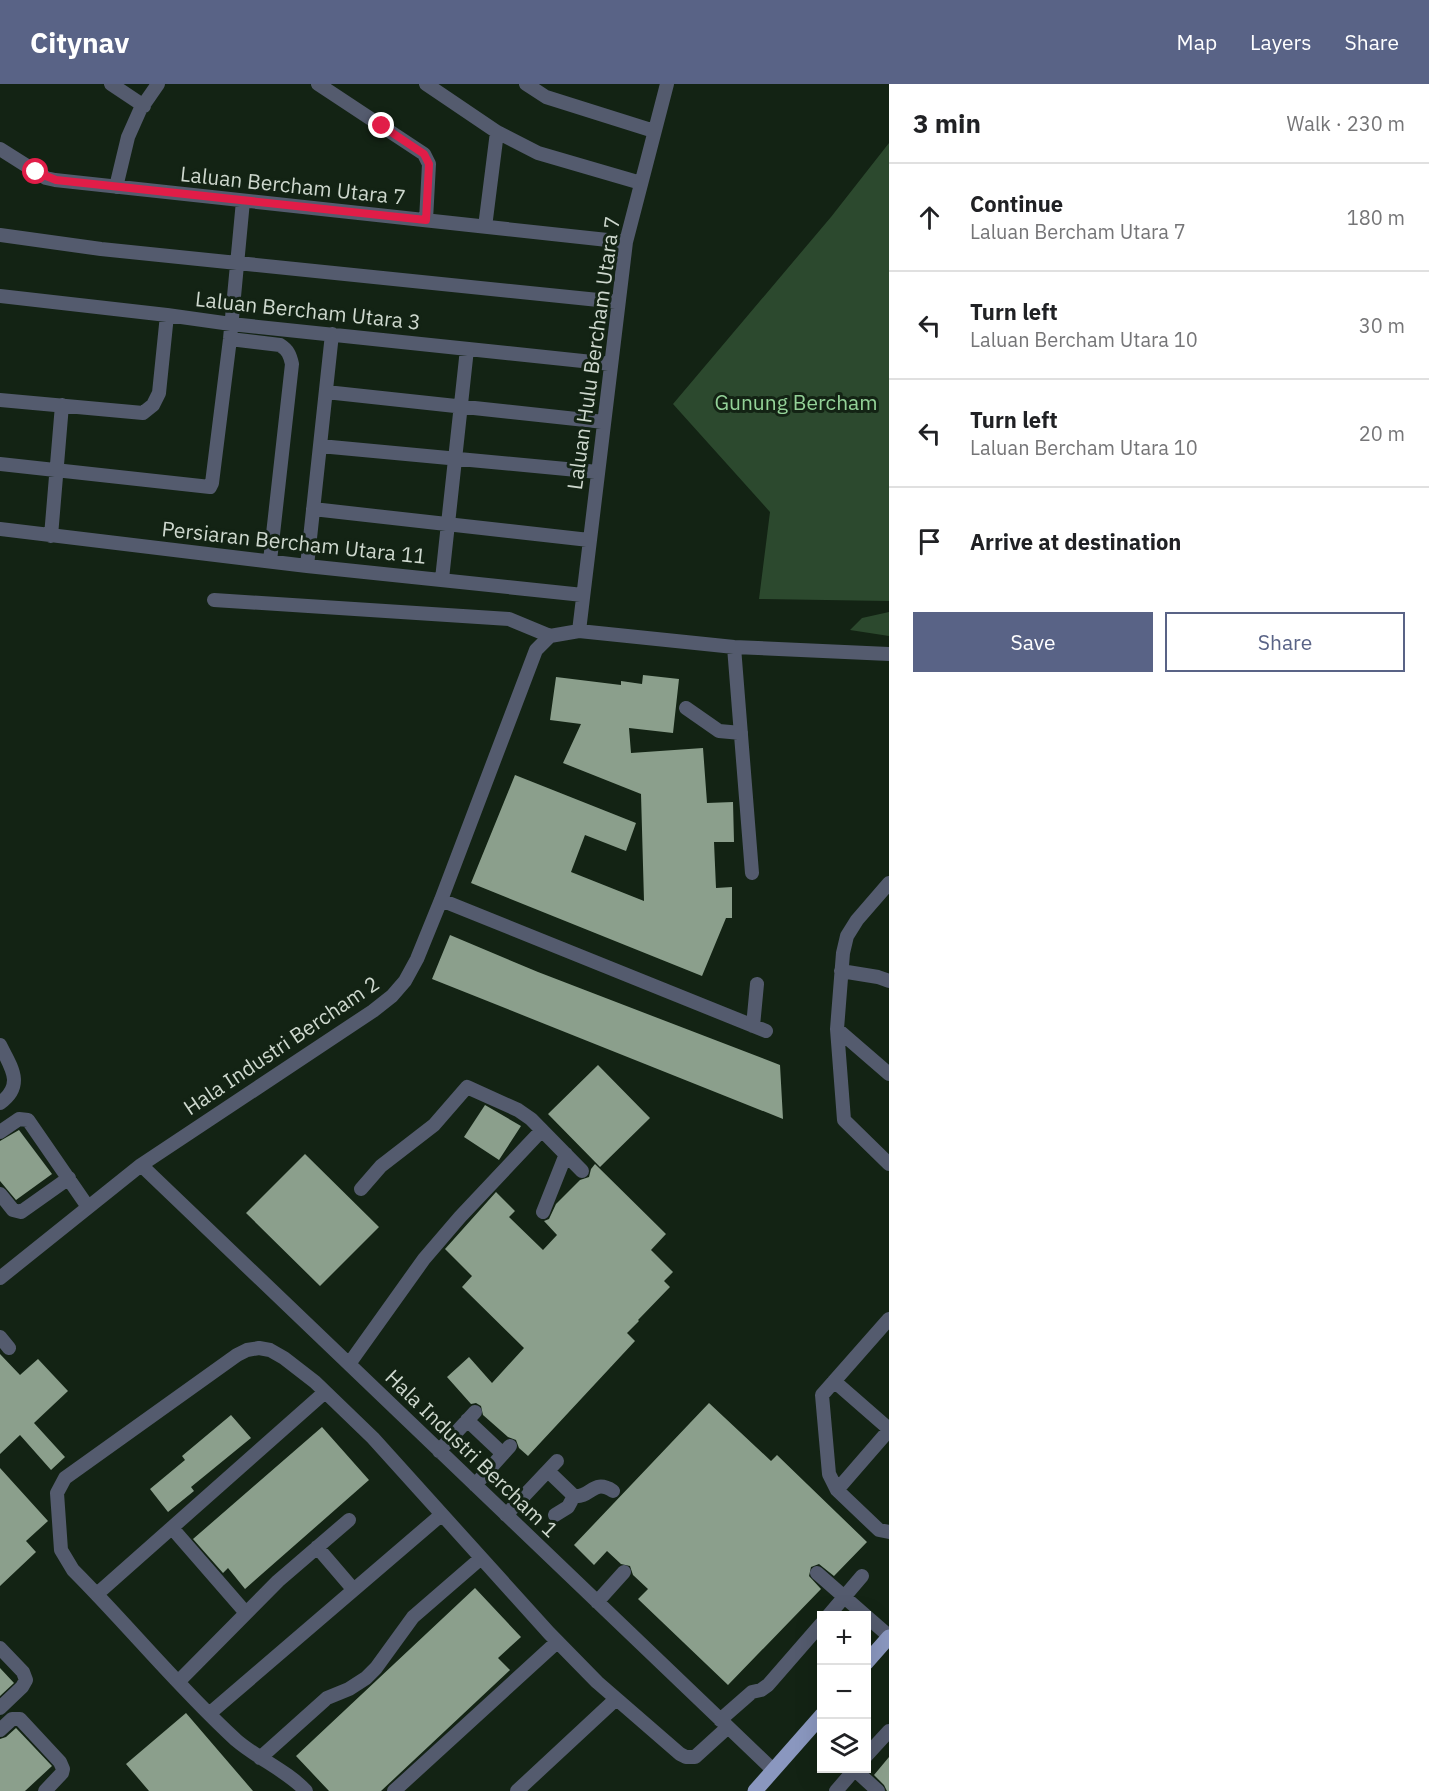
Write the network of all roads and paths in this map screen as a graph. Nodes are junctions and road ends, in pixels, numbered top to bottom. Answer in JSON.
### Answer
{"nodes":[{"id":1,"x":111,"y":84,"type":"edge"},
{"id":2,"x":158,"y":84,"type":"edge"},
{"id":3,"x":318,"y":84,"type":"edge"},
{"id":4,"x":426,"y":84,"type":"edge"},
{"id":5,"x":526,"y":84,"type":"edge"},
{"id":6,"x":667,"y":84,"type":"edge"},
{"id":7,"x":144,"y":106,"type":"junction"},
{"id":8,"x":654,"y":131,"type":"junction"},
{"id":9,"x":498,"y":132,"type":"junction"},
{"id":10,"x":1,"y":153,"type":"edge"},
{"id":11,"x":641,"y":183,"type":"junction"},
{"id":12,"x":116,"y":187,"type":"junction"},
{"id":13,"x":243,"y":201,"type":"junction"},
{"id":14,"x":426,"y":220,"type":"junction"},
{"id":15,"x":485,"y":227,"type":"junction"},
{"id":16,"x":0,"y":235,"type":"edge"},
{"id":17,"x":626,"y":242,"type":"junction"},
{"id":18,"x":237,"y":261,"type":"junction"},
{"id":19,"x":0,"y":296,"type":"edge"},
{"id":20,"x":618,"y":302,"type":"junction"},
{"id":21,"x":167,"y":315,"type":"junction"},
{"id":22,"x":231,"y":324,"type":"junction"},
{"id":23,"x":332,"y":334,"type":"junction"},
{"id":24,"x":230,"y":339,"type":"junction"},
{"id":25,"x":467,"y":349,"type":"junction"},
{"id":26,"x":611,"y":364,"type":"junction"},
{"id":27,"x":326,"y":392,"type":"junction"},
{"id":28,"x":0,"y":400,"type":"edge"},
{"id":29,"x":62,"y":405,"type":"junction"},
{"id":30,"x":460,"y":407,"type":"junction"},
{"id":31,"x":604,"y":422,"type":"junction"},
{"id":32,"x":320,"y":446,"type":"junction"},
{"id":33,"x":455,"y":458,"type":"junction"},
{"id":34,"x":0,"y":464,"type":"edge"},
{"id":35,"x":57,"y":470,"type":"junction"},
{"id":36,"x":598,"y":472,"type":"junction"},
{"id":37,"x":313,"y":509,"type":"junction"},
{"id":38,"x":448,"y":524,"type":"junction"},
{"id":39,"x":0,"y":530,"type":"edge"},
{"id":40,"x":51,"y":536,"type":"junction"},
{"id":41,"x":589,"y":540,"type":"junction"},
{"id":42,"x":270,"y":561,"type":"junction"},
{"id":43,"x":307,"y":566,"type":"junction"},
{"id":44,"x":442,"y":579,"type":"junction"},
{"id":45,"x":583,"y":595,"type":"junction"},
{"id":46,"x":214,"y":600,"type":"dead end"},
{"id":47,"x":579,"y":631,"type":"junction"},
{"id":48,"x":550,"y":636,"type":"junction"},
{"id":49,"x":734,"y":647,"type":"junction"},
{"id":50,"x":889,"y":654,"type":"edge"},
{"id":51,"x":686,"y":708,"type":"dead end"},
{"id":52,"x":741,"y":733,"type":"junction"},
{"id":53,"x":752,"y":873,"type":"dead end"},
{"id":54,"x":888,"y":887,"type":"edge"},
{"id":55,"x":441,"y":900,"type":"junction"},
{"id":56,"x":841,"y":971,"type":"junction"},
{"id":57,"x":889,"y":981,"type":"edge"},
{"id":58,"x":757,"y":984,"type":"dead end"},
{"id":59,"x":837,"y":1029,"type":"junction"},
{"id":60,"x":0,"y":1046,"type":"edge"},
{"id":61,"x":889,"y":1074,"type":"edge"},
{"id":62,"x":0,"y":1103,"type":"edge"},
{"id":63,"x":542,"y":1130,"type":"junction"},
{"id":64,"x":0,"y":1132,"type":"edge"},
{"id":65,"x":566,"y":1154,"type":"junction"},
{"id":66,"x":889,"y":1164,"type":"edge"},
{"id":67,"x":141,"y":1165,"type":"junction"},
{"id":68,"x":582,"y":1171,"type":"dead end"},
{"id":69,"x":69,"y":1178,"type":"junction"},
{"id":70,"x":361,"y":1189,"type":"dead end"},
{"id":71,"x":0,"y":1194,"type":"edge"},
{"id":72,"x":88,"y":1207,"type":"junction"},
{"id":73,"x":543,"y":1212,"type":"dead end"},
{"id":74,"x":0,"y":1278,"type":"edge"},
{"id":75,"x":889,"y":1318,"type":"edge"},
{"id":76,"x":349,"y":1364,"type":"junction"},
{"id":77,"x":834,"y":1381,"type":"junction"},
{"id":78,"x":325,"y":1392,"type":"junction"},
{"id":79,"x":889,"y":1430,"type":"edge"},
{"id":80,"x":439,"y":1451,"type":"junction"},
{"id":81,"x":475,"y":1485,"type":"junction"},
{"id":82,"x":837,"y":1490,"type":"junction"},
{"id":83,"x":614,"y":1491,"type":"dead end"},
{"id":84,"x":574,"y":1497,"type":"junction"},
{"id":85,"x":441,"y":1515,"type":"junction"},
{"id":86,"x":506,"y":1515,"type":"junction"},
{"id":87,"x":555,"y":1515,"type":"dead end"},
{"id":88,"x":349,"y":1520,"type":"dead end"},
{"id":89,"x":172,"y":1528,"type":"junction"},
{"id":90,"x":889,"y":1532,"type":"edge"},
{"id":91,"x":317,"y":1547,"type":"junction"},
{"id":92,"x":480,"y":1559,"type":"junction"},
{"id":93,"x":624,"y":1572,"type":"dead end"},
{"id":94,"x":817,"y":1573,"type":"dead end"},
{"id":95,"x":862,"y":1576,"type":"dead end"},
{"id":96,"x":353,"y":1589,"type":"junction"},
{"id":97,"x":97,"y":1593,"type":"junction"},
{"id":98,"x":844,"y":1597,"type":"junction"},
{"id":99,"x":597,"y":1602,"type":"junction"},
{"id":100,"x":832,"y":1611,"type":"edge"},
{"id":101,"x":860,"y":1611,"type":"edge"},
{"id":102,"x":246,"y":1613,"type":"junction"},
{"id":103,"x":871,"y":1621,"type":"edge"},
{"id":104,"x":817,"y":1629,"type":"edge"},
{"id":105,"x":889,"y":1637,"type":"edge"},
{"id":106,"x":557,"y":1642,"type":"junction"},
{"id":107,"x":0,"y":1648,"type":"edge"},
{"id":108,"x":871,"y":1658,"type":"edge"},
{"id":109,"x":178,"y":1682,"type":"junction"},
{"id":110,"x":616,"y":1699,"type":"junction"},
{"id":111,"x":0,"y":1708,"type":"edge"},
{"id":112,"x":209,"y":1714,"type":"junction"},
{"id":113,"x":818,"y":1719,"type":"edge"},
{"id":114,"x":724,"y":1724,"type":"junction"},
{"id":115,"x":0,"y":1730,"type":"edge"},
{"id":116,"x":889,"y":1731,"type":"edge"},
{"id":117,"x":871,"y":1751,"type":"edge"},
{"id":118,"x":260,"y":1758,"type":"junction"},
{"id":119,"x":773,"y":1770,"type":"junction"},
{"id":120,"x":852,"y":1773,"type":"edge"},
{"id":121,"x":859,"y":1773,"type":"edge"},
{"id":122,"x":45,"y":1791,"type":"edge"},
{"id":123,"x":306,"y":1791,"type":"edge"},
{"id":124,"x":394,"y":1791,"type":"edge"},
{"id":125,"x":517,"y":1791,"type":"edge"},
{"id":126,"x":755,"y":1791,"type":"edge"},
{"id":127,"x":836,"y":1791,"type":"edge"},
{"id":128,"x":878,"y":1791,"type":"edge"}],
"edges":[{"from":1,"to":7,"type":"street"},
{"from":2,"to":7,"type":"street"},
{"from":3,"to":14,"type":"street"},
{"from":4,"to":9,"type":"street"},
{"from":5,"to":8,"type":"street"},
{"from":6,"to":8,"type":"street","name":"Laluan Hulu Bercham Utara 7"},
{"from":7,"to":12,"type":"street"},
{"from":8,"to":11,"type":"street","name":"Laluan Hulu Bercham Utara 7"},
{"from":9,"to":11,"type":"street"},
{"from":9,"to":15,"type":"street"},
{"from":10,"to":12,"type":"street","name":"Laluan Bercham Utara 7"},
{"from":11,"to":17,"type":"street","name":"Laluan Hulu Bercham Utara 7"},
{"from":12,"to":13,"type":"street","name":"Laluan Bercham Utara 7"},
{"from":13,"to":14,"type":"street","name":"Laluan Bercham Utara 7"},
{"from":13,"to":18,"type":"street"},
{"from":14,"to":15,"type":"street","name":"Laluan Bercham Utara 7"},
{"from":15,"to":17,"type":"street","name":"Laluan Bercham Utara 7"},
{"from":16,"to":18,"type":"street"},
{"from":17,"to":20,"type":"street","name":"Laluan Hulu Bercham Utara 7"},
{"from":18,"to":20,"type":"street"},
{"from":18,"to":22,"type":"street"},
{"from":19,"to":21,"type":"street","name":"Laluan Bercham Utara 3"},
{"from":20,"to":26,"type":"street","name":"Laluan Hulu Bercham Utara 7"},
{"from":21,"to":22,"type":"street","name":"Laluan Bercham Utara 3"},
{"from":21,"to":29,"type":"street"},
{"from":22,"to":23,"type":"street","name":"Laluan Bercham Utara 3"},
{"from":22,"to":24,"type":"street"},
{"from":23,"to":25,"type":"street","name":"Laluan Bercham Utara 3"},
{"from":23,"to":27,"type":"street"},
{"from":24,"to":35,"type":"street"},
{"from":24,"to":42,"type":"street"},
{"from":25,"to":26,"type":"street","name":"Laluan Bercham Utara 3"},
{"from":25,"to":30,"type":"street"},
{"from":26,"to":31,"type":"street","name":"Laluan Hulu Bercham Utara 7"},
{"from":27,"to":30,"type":"street"},
{"from":27,"to":32,"type":"street"},
{"from":28,"to":29,"type":"street"},
{"from":29,"to":35,"type":"street"},
{"from":30,"to":31,"type":"street"},
{"from":30,"to":33,"type":"street"},
{"from":31,"to":36,"type":"street","name":"Laluan Hulu Bercham Utara 7"},
{"from":32,"to":33,"type":"street"},
{"from":32,"to":37,"type":"street"},
{"from":33,"to":36,"type":"street"},
{"from":33,"to":38,"type":"street"},
{"from":34,"to":35,"type":"street"},
{"from":35,"to":40,"type":"street"},
{"from":36,"to":41,"type":"street","name":"Laluan Hulu Bercham Utara 7"},
{"from":37,"to":38,"type":"street"},
{"from":37,"to":43,"type":"street"},
{"from":38,"to":41,"type":"street"},
{"from":38,"to":44,"type":"street"},
{"from":39,"to":40,"type":"street","name":"Persiaran Bercham Utara 11"},
{"from":40,"to":42,"type":"street","name":"Persiaran Bercham Utara 11"},
{"from":41,"to":45,"type":"street","name":"Laluan Hulu Bercham Utara 7"},
{"from":42,"to":43,"type":"street","name":"Persiaran Bercham Utara 11"},
{"from":43,"to":44,"type":"street","name":"Persiaran Bercham Utara 11"},
{"from":44,"to":45,"type":"street","name":"Persiaran Bercham Utara 11"},
{"from":45,"to":47,"type":"street","name":"Laluan Hulu Bercham Utara 7"},
{"from":46,"to":48,"type":"street"},
{"from":47,"to":48,"type":"street"},
{"from":47,"to":49,"type":"street"},
{"from":48,"to":55,"type":"street","name":"Hala Industri Bercham 2"},
{"from":49,"to":50,"type":"street"},
{"from":49,"to":52,"type":"street"},
{"from":51,"to":52,"type":"street"},
{"from":52,"to":53,"type":"street"},
{"from":54,"to":56,"type":"street"},
{"from":55,"to":58,"type":"street"},
{"from":55,"to":67,"type":"street","name":"Hala Industri Bercham 2"},
{"from":56,"to":57,"type":"street"},
{"from":56,"to":59,"type":"street"},
{"from":59,"to":61,"type":"street"},
{"from":59,"to":66,"type":"street"},
{"from":60,"to":62,"type":"street"},
{"from":63,"to":65,"type":"street"},
{"from":63,"to":70,"type":"street"},
{"from":63,"to":76,"type":"street"},
{"from":64,"to":69,"type":"street"},
{"from":65,"to":68,"type":"street"},
{"from":65,"to":73,"type":"street"},
{"from":67,"to":72,"type":"street","name":"Hala Industri Bercham 2"},
{"from":67,"to":76,"type":"street","name":"Hala Industri Bercham 1"},
{"from":69,"to":71,"type":"street"},
{"from":69,"to":72,"type":"street"},
{"from":72,"to":74,"type":"street","name":"Hala Industri Bercham 2"},
{"from":75,"to":77,"type":"street"},
{"from":76,"to":80,"type":"street","name":"Hala Industri Bercham 1"},
{"from":77,"to":79,"type":"street"},
{"from":77,"to":82,"type":"street"},
{"from":78,"to":85,"type":"street"},
{"from":78,"to":89,"type":"street"},
{"from":78,"to":97,"type":"street"},
{"from":79,"to":82,"type":"street"},
{"from":80,"to":81,"type":"street","name":"Hala Industri Bercham 1"},
{"from":80,"to":81,"type":"street"},
{"from":81,"to":86,"type":"street","name":"Hala Industri Bercham 1"},
{"from":82,"to":90,"type":"street"},
{"from":83,"to":84,"type":"street"},
{"from":84,"to":86,"type":"street"},
{"from":84,"to":87,"type":"street"},
{"from":85,"to":92,"type":"street"},
{"from":85,"to":96,"type":"street"},
{"from":86,"to":99,"type":"street","name":"Hala Industri Bercham 1"},
{"from":88,"to":91,"type":"street"},
{"from":89,"to":97,"type":"street"},
{"from":89,"to":102,"type":"street"},
{"from":91,"to":96,"type":"street"},
{"from":91,"to":102,"type":"street"},
{"from":92,"to":106,"type":"street"},
{"from":92,"to":118,"type":"street"},
{"from":93,"to":99,"type":"street"},
{"from":94,"to":98,"type":"street"},
{"from":95,"to":98,"type":"street"},
{"from":96,"to":112,"type":"street"},
{"from":97,"to":109,"type":"street"},
{"from":98,"to":100,"type":"street"},
{"from":98,"to":101,"type":"street"},
{"from":99,"to":114,"type":"street","name":"Hala Industri Bercham 1"},
{"from":102,"to":109,"type":"street"},
{"from":103,"to":105,"type":"street"},
{"from":104,"to":114,"type":"street"},
{"from":105,"to":108,"type":"main road"},
{"from":106,"to":110,"type":"street"},
{"from":106,"to":124,"type":"street"},
{"from":107,"to":111,"type":"street"},
{"from":109,"to":112,"type":"street"},
{"from":110,"to":114,"type":"street"},
{"from":110,"to":125,"type":"street"},
{"from":112,"to":118,"type":"street"},
{"from":113,"to":119,"type":"main road"},
{"from":114,"to":119,"type":"street","name":"Hala Industri Bercham 1"},
{"from":115,"to":122,"type":"street"},
{"from":116,"to":117,"type":"street"},
{"from":118,"to":123,"type":"street"},
{"from":119,"to":126,"type":"main road"},
{"from":120,"to":127,"type":"street"},
{"from":121,"to":128,"type":"street"}]}
